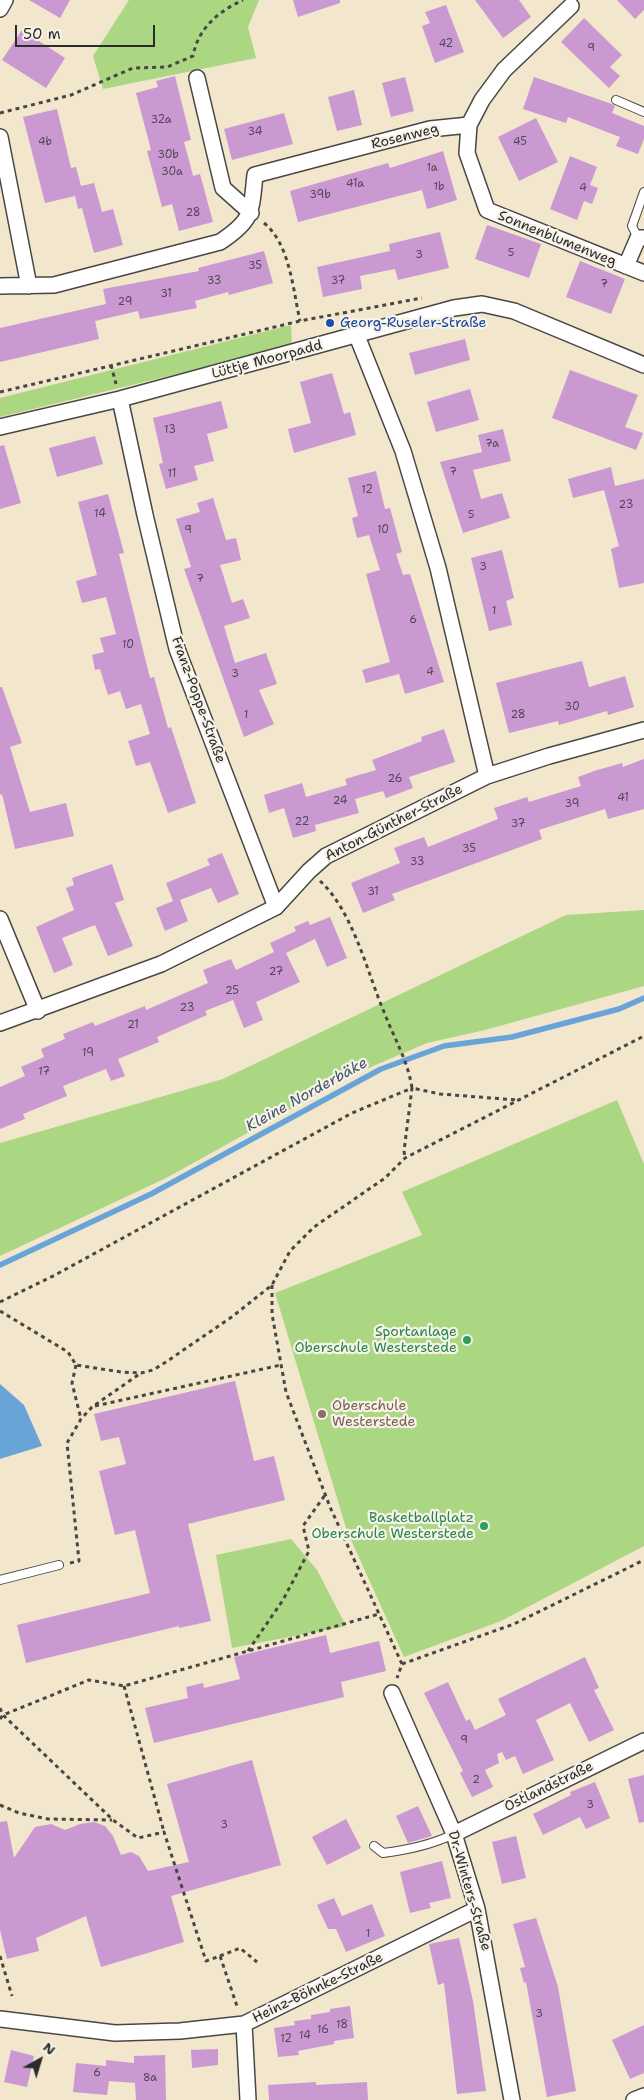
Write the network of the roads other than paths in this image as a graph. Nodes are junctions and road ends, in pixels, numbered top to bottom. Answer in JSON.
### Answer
{"nodes":[{"id":1,"x":5,"y":0,"type":"edge"},
{"id":2,"x":571,"y":6,"type":"dead end"},
{"id":3,"x":0,"y":9,"type":"edge"},
{"id":4,"x":197,"y":78,"type":"dead end"},
{"id":5,"x":616,"y":100,"type":"dead end"},
{"id":6,"x":644,"y":112,"type":"edge"},
{"id":7,"x":469,"y":125,"type":"junction"},
{"id":8,"x":0,"y":137,"type":"edge"},
{"id":9,"x":644,"y":192,"type":"edge"},
{"id":10,"x":251,"y":213,"type":"junction"},
{"id":11,"x":641,"y":238,"type":"edge"},
{"id":12,"x":626,"y":266,"type":"junction"},
{"id":13,"x":644,"y":273,"type":"edge"},
{"id":14,"x":0,"y":286,"type":"edge"},
{"id":15,"x":29,"y":286,"type":"junction"},
{"id":16,"x":357,"y":336,"type":"junction"},
{"id":17,"x":644,"y":365,"type":"edge"},
{"id":18,"x":120,"y":399,"type":"junction"},
{"id":19,"x":0,"y":426,"type":"edge"},
{"id":20,"x":644,"y":730,"type":"edge"},
{"id":21,"x":487,"y":776,"type":"junction"},
{"id":22,"x":276,"y":908,"type":"junction"},
{"id":23,"x":0,"y":919,"type":"edge"},
{"id":24,"x":38,"y":1011,"type":"junction"},
{"id":25,"x":0,"y":1023,"type":"edge"},
{"id":26,"x":59,"y":1564,"type":"road end"},
{"id":27,"x":0,"y":1580,"type":"edge"},
{"id":28,"x":392,"y":1693,"type":"road end"},
{"id":29,"x":644,"y":1741,"type":"edge"},
{"id":30,"x":454,"y":1834,"type":"junction"},
{"id":31,"x":374,"y":1846,"type":"dead end"},
{"id":32,"x":477,"y":1908,"type":"junction"},
{"id":33,"x":0,"y":2019,"type":"edge"},
{"id":34,"x":244,"y":2024,"type":"junction"},
{"id":35,"x":644,"y":2096,"type":"edge"},
{"id":36,"x":248,"y":2100,"type":"edge"},
{"id":37,"x":512,"y":2100,"type":"edge"},
{"id":38,"x":634,"y":2100,"type":"edge"}],
"edges":[{"from":1,"to":3,"type":"street"},
{"from":2,"to":7,"type":"street"},
{"from":4,"to":10,"type":"street"},
{"from":5,"to":6,"type":"lane"},
{"from":7,"to":10,"type":"street","name":"Rosenweg"},
{"from":7,"to":12,"type":"street","name":"Sonnenblumenweg"},
{"from":8,"to":15,"type":"street"},
{"from":9,"to":11,"type":"lane","name":"Sonnenblumenweg"},
{"from":10,"to":15,"type":"street"},
{"from":11,"to":12,"type":"street","name":"Sonnenblumenweg"},
{"from":12,"to":13,"type":"street","name":"Sonnenblumenweg"},
{"from":14,"to":15,"type":"street"},
{"from":16,"to":17,"type":"street","name":"Lüttje Moorpadd"},
{"from":16,"to":18,"type":"street","name":"Lüttje Moorpadd"},
{"from":16,"to":21,"type":"street"},
{"from":18,"to":19,"type":"street","name":"Lüttje Moorpadd"},
{"from":18,"to":22,"type":"street","name":"Franz-Poppe-Straße"},
{"from":20,"to":21,"type":"street","name":"Anton-Günther-Straße"},
{"from":21,"to":22,"type":"street","name":"Anton-Günther-Straße"},
{"from":22,"to":24,"type":"street","name":"Anton-Günther-Straße"},
{"from":23,"to":24,"type":"street"},
{"from":24,"to":25,"type":"street","name":"Anton-Günther-Straße"},
{"from":26,"to":27,"type":"lane"},
{"from":28,"to":30,"type":"street","name":"Dr.-Winters-Straße"},
{"from":29,"to":30,"type":"street","name":"Ostlandstraße"},
{"from":30,"to":31,"type":"lane"},
{"from":30,"to":32,"type":"street","name":"Dr.-Winters-Straße"},
{"from":32,"to":34,"type":"street","name":"Heinz-Böhnke-Straße"},
{"from":32,"to":37,"type":"street","name":"Dr.-Winters-Straße"},
{"from":33,"to":34,"type":"street","name":"Heinz-Böhnke-Straße"},
{"from":34,"to":36,"type":"street"},
{"from":35,"to":38,"type":"street"}]}
